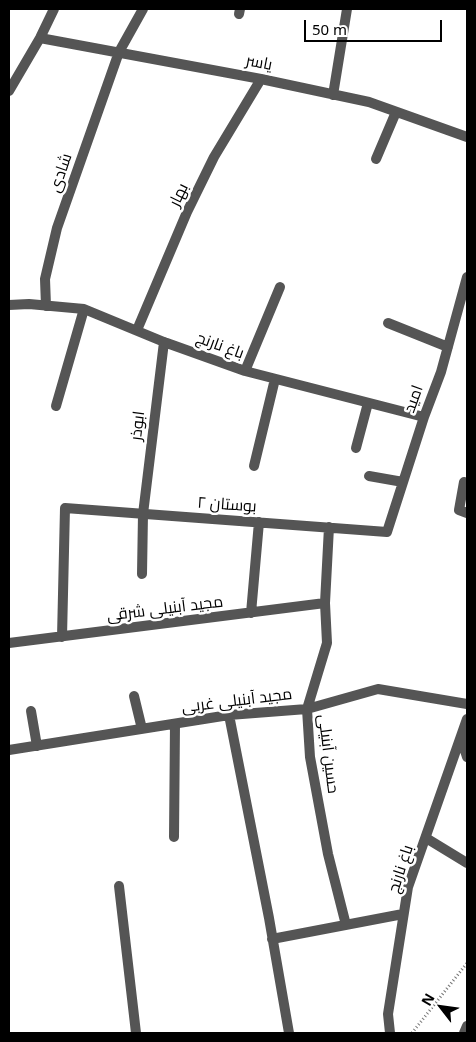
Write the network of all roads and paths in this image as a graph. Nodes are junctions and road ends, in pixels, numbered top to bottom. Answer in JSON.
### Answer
{"nodes":[{"id":1,"x":54,"y":9,"type":"edge"},
{"id":2,"x":143,"y":9,"type":"edge"},
{"id":3,"x":347,"y":9,"type":"edge"},
{"id":4,"x":40,"y":38,"type":"junction"},
{"id":5,"x":118,"y":52,"type":"junction"},
{"id":6,"x":13,"y":74,"type":"edge"},
{"id":7,"x":261,"y":79,"type":"junction"},
{"id":8,"x":9,"y":91,"type":"edge"},
{"id":9,"x":333,"y":95,"type":"junction"},
{"id":10,"x":396,"y":112,"type":"junction"},
{"id":11,"x":467,"y":137,"type":"edge"},
{"id":12,"x":376,"y":159,"type":"dead end"},
{"id":13,"x":467,"y":277,"type":"edge"},
{"id":14,"x":280,"y":287,"type":"dead end"},
{"id":15,"x":9,"y":305,"type":"edge"},
{"id":16,"x":46,"y":306,"type":"junction"},
{"id":17,"x":84,"y":309,"type":"junction"},
{"id":18,"x":388,"y":323,"type":"dead end"},
{"id":19,"x":137,"y":330,"type":"junction"},
{"id":20,"x":164,"y":342,"type":"junction"},
{"id":21,"x":448,"y":346,"type":"junction"},
{"id":22,"x":245,"y":371,"type":"junction"},
{"id":23,"x":275,"y":379,"type":"junction"},
{"id":24,"x":368,"y":403,"type":"junction"},
{"id":25,"x":56,"y":406,"type":"dead end"},
{"id":26,"x":424,"y":417,"type":"junction"},
{"id":27,"x":356,"y":448,"type":"dead end"},
{"id":28,"x":254,"y":466,"type":"dead end"},
{"id":29,"x":369,"y":476,"type":"dead end"},
{"id":30,"x":403,"y":482,"type":"junction"},
{"id":31,"x":464,"y":482,"type":"dead end"},
{"id":32,"x":467,"y":513,"type":"edge"},
{"id":33,"x":143,"y":514,"type":"junction"},
{"id":34,"x":259,"y":522,"type":"junction"},
{"id":35,"x":329,"y":527,"type":"junction"},
{"id":36,"x":387,"y":532,"type":"joint"},
{"id":37,"x":142,"y":574,"type":"dead end"},
{"id":38,"x":325,"y":603,"type":"junction"},
{"id":39,"x":251,"y":613,"type":"junction"},
{"id":40,"x":62,"y":637,"type":"junction"},
{"id":41,"x":9,"y":643,"type":"edge"},
{"id":42,"x":134,"y":696,"type":"dead end"},
{"id":43,"x":467,"y":704,"type":"edge"},
{"id":44,"x":307,"y":708,"type":"junction"},
{"id":45,"x":31,"y":711,"type":"dead end"},
{"id":46,"x":229,"y":715,"type":"junction"},
{"id":47,"x":467,"y":720,"type":"edge"},
{"id":48,"x":175,"y":724,"type":"junction"},
{"id":49,"x":142,"y":729,"type":"junction"},
{"id":50,"x":461,"y":738,"type":"junction"},
{"id":51,"x":37,"y":746,"type":"junction"},
{"id":52,"x":9,"y":750,"type":"edge"},
{"id":53,"x":467,"y":757,"type":"edge"},
{"id":54,"x":174,"y":837,"type":"dead end"},
{"id":55,"x":426,"y":838,"type":"junction"},
{"id":56,"x":467,"y":862,"type":"edge"},
{"id":57,"x":119,"y":886,"type":"dead end"},
{"id":58,"x":403,"y":914,"type":"junction"},
{"id":59,"x":346,"y":925,"type":"junction"},
{"id":60,"x":272,"y":940,"type":"junction"},
{"id":61,"x":467,"y":963,"type":"edge"},
{"id":62,"x":467,"y":1026,"type":"edge"},
{"id":63,"x":136,"y":1033,"type":"edge"},
{"id":64,"x":289,"y":1033,"type":"edge"},
{"id":65,"x":390,"y":1033,"type":"edge"},
{"id":66,"x":412,"y":1033,"type":"edge"},
{"id":67,"x":464,"y":1033,"type":"edge"}],
"edges":[{"from":1,"to":4,"type":"street"},
{"from":2,"to":5,"type":"street","name":"شادی"},
{"from":3,"to":9,"type":"street"},
{"from":4,"to":5,"type":"street","name":"یاسر"},
{"from":4,"to":6,"type":"street"},
{"from":5,"to":7,"type":"street","name":"یاسر"},
{"from":5,"to":16,"type":"street","name":"شادی"},
{"from":6,"to":8,"type":"street"},
{"from":7,"to":9,"type":"street","name":"یاسر"},
{"from":7,"to":19,"type":"street","name":"بهار"},
{"from":9,"to":10,"type":"street","name":"یاسر"},
{"from":10,"to":11,"type":"street","name":"یاسر"},
{"from":10,"to":12,"type":"street"},
{"from":13,"to":21,"type":"street","name":"امید"},
{"from":14,"to":22,"type":"street"},
{"from":15,"to":16,"type":"street","name":"باغ نارنج"},
{"from":16,"to":17,"type":"street","name":"باغ نارنج"},
{"from":17,"to":19,"type":"street","name":"باغ نارنج"},
{"from":17,"to":25,"type":"street"},
{"from":18,"to":21,"type":"street"},
{"from":19,"to":20,"type":"street","name":"باغ نارنج"},
{"from":20,"to":22,"type":"street","name":"باغ نارنج"},
{"from":20,"to":33,"type":"street","name":"ابوذر"},
{"from":21,"to":26,"type":"street","name":"امید"},
{"from":22,"to":23,"type":"street","name":"باغ نارنج"},
{"from":23,"to":24,"type":"street","name":"باغ نارنج"},
{"from":23,"to":28,"type":"street"},
{"from":24,"to":26,"type":"street","name":"باغ نارنج"},
{"from":24,"to":27,"type":"street"},
{"from":26,"to":30,"type":"street","name":"امید"},
{"from":29,"to":30,"type":"street"},
{"from":30,"to":36,"type":"street","name":"امید"},
{"from":31,"to":32,"type":"street"},
{"from":33,"to":34,"type":"street","name":"بوستان ۲"},
{"from":33,"to":37,"type":"street","name":"ابوذر"},
{"from":33,"to":40,"type":"street","name":"بوستان ۲"},
{"from":34,"to":35,"type":"street","name":"بوستان ۲"},
{"from":34,"to":39,"type":"street"},
{"from":35,"to":36,"type":"street","name":"بوستان ۲"},
{"from":35,"to":38,"type":"street","name":"حسین آبنیلی"},
{"from":38,"to":39,"type":"street","name":"مجید آبنیلی شرقی"},
{"from":38,"to":44,"type":"street","name":"حسین آبنیلی"},
{"from":39,"to":40,"type":"street","name":"مجید آبنیلی شرقی"},
{"from":40,"to":41,"type":"street","name":"مجید آبنیلی شرقی"},
{"from":42,"to":49,"type":"street"},
{"from":43,"to":44,"type":"street","name":"مجید آبنیلی غربی"},
{"from":44,"to":46,"type":"street","name":"مجید آبنیلی غربی"},
{"from":44,"to":59,"type":"street","name":"حسین آبنیلی"},
{"from":45,"to":51,"type":"street"},
{"from":46,"to":48,"type":"street","name":"مجید آبنیلی غربی"},
{"from":46,"to":60,"type":"street"},
{"from":47,"to":50,"type":"street","name":"باغ نارنج"},
{"from":48,"to":49,"type":"street","name":"مجید آبنیلی غربی"},
{"from":48,"to":54,"type":"street"},
{"from":49,"to":51,"type":"street","name":"مجید آبنیلی غربی"},
{"from":50,"to":53,"type":"street"},
{"from":50,"to":55,"type":"street","name":"باغ نارنج"},
{"from":51,"to":52,"type":"street","name":"مجید آبنیلی غربی"},
{"from":55,"to":56,"type":"street"},
{"from":55,"to":58,"type":"street","name":"باغ نارنج"},
{"from":57,"to":63,"type":"street"},
{"from":58,"to":59,"type":"street"},
{"from":58,"to":65,"type":"street","name":"باغ نارنج"},
{"from":59,"to":60,"type":"street"},
{"from":60,"to":64,"type":"street"},
{"from":61,"to":66,"type":"path"},
{"from":62,"to":67,"type":"street"}]}
